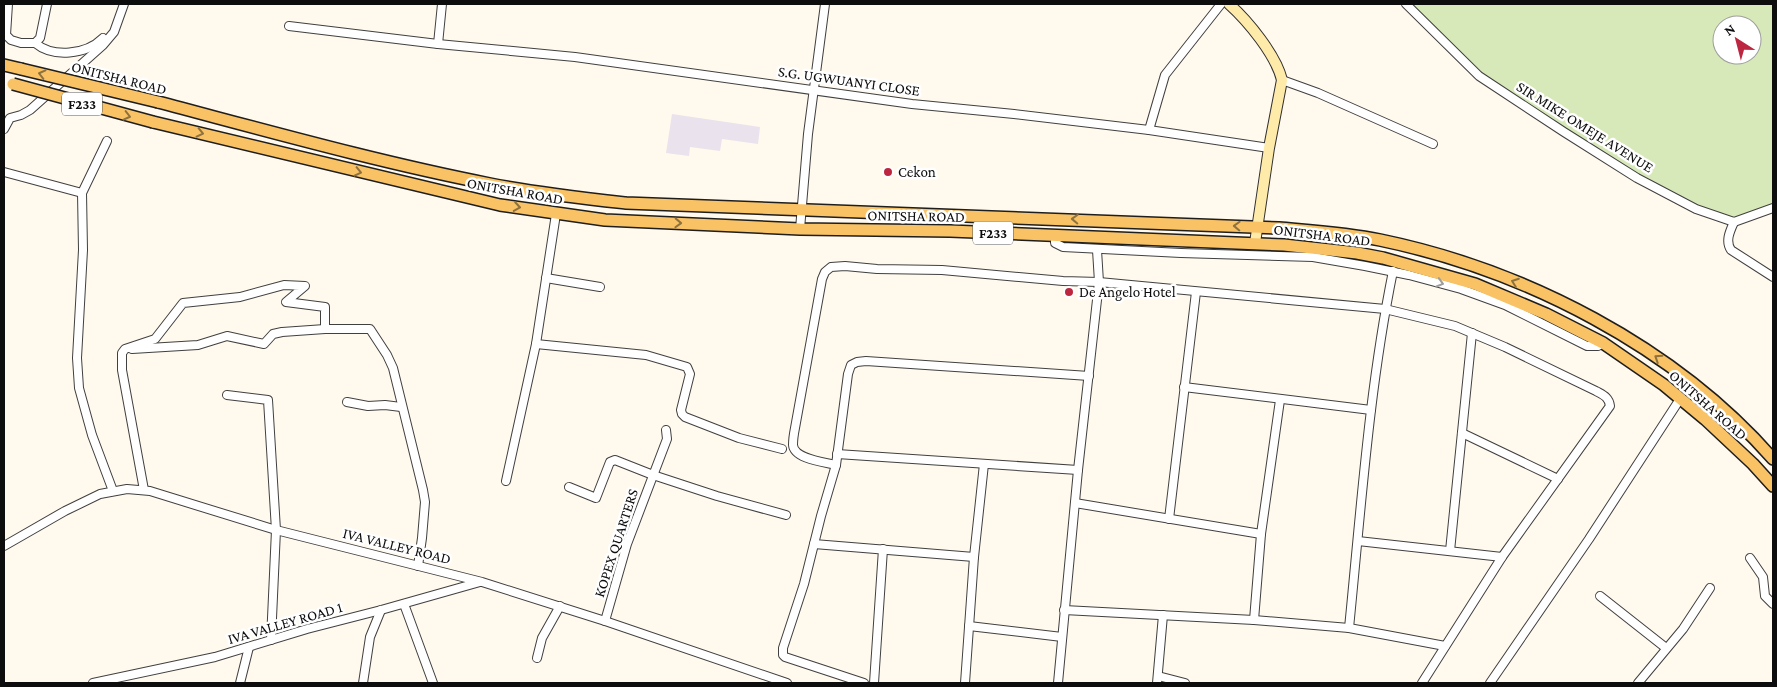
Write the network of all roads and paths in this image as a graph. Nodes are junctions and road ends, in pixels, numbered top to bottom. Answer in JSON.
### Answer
{"nodes":[{"id":1,"x":8,"y":4,"type":"edge"},
{"id":2,"x":47,"y":4,"type":"edge"},
{"id":3,"x":124,"y":4,"type":"edge"},
{"id":4,"x":442,"y":4,"type":"edge"},
{"id":5,"x":825,"y":4,"type":"edge"},
{"id":6,"x":1220,"y":4,"type":"edge"},
{"id":7,"x":1229,"y":4,"type":"edge"},
{"id":8,"x":1406,"y":4,"type":"edge"},
{"id":9,"x":289,"y":26,"type":"dead end"},
{"id":10,"x":114,"y":32,"type":"junction"},
{"id":11,"x":37,"y":40,"type":"junction"},
{"id":12,"x":438,"y":44,"type":"junction"},
{"id":13,"x":4,"y":65,"type":"edge"},
{"id":14,"x":1282,"y":80,"type":"junction"},
{"id":15,"x":8,"y":84,"type":"edge"},
{"id":16,"x":814,"y":90,"type":"junction"},
{"id":17,"x":7,"y":117,"type":"edge"},
{"id":18,"x":4,"y":129,"type":"edge"},
{"id":19,"x":1149,"y":130,"type":"junction"},
{"id":20,"x":107,"y":141,"type":"dead end"},
{"id":21,"x":1433,"y":144,"type":"dead end"},
{"id":22,"x":1269,"y":148,"type":"junction"},
{"id":23,"x":4,"y":172,"type":"edge"},
{"id":24,"x":82,"y":193,"type":"junction"},
{"id":25,"x":1773,"y":208,"type":"edge"},
{"id":26,"x":800,"y":210,"type":"junction"},
{"id":27,"x":556,"y":214,"type":"junction"},
{"id":28,"x":1734,"y":222,"type":"junction"},
{"id":29,"x":1258,"y":227,"type":"junction"},
{"id":30,"x":800,"y":229,"type":"junction"},
{"id":31,"x":1055,"y":235,"type":"junction"},
{"id":32,"x":1255,"y":243,"type":"junction"},
{"id":33,"x":1096,"y":250,"type":"junction"},
{"id":34,"x":1393,"y":271,"type":"junction"},
{"id":35,"x":1773,"y":277,"type":"edge"},
{"id":36,"x":546,"y":278,"type":"junction"},
{"id":37,"x":1099,"y":282,"type":"junction"},
{"id":38,"x":600,"y":287,"type":"dead end"},
{"id":39,"x":1196,"y":292,"type":"junction"},
{"id":40,"x":1385,"y":309,"type":"junction"},
{"id":41,"x":325,"y":329,"type":"junction"},
{"id":42,"x":1472,"y":333,"type":"junction"},
{"id":43,"x":1602,"y":343,"type":"junction"},
{"id":44,"x":536,"y":344,"type":"junction"},
{"id":45,"x":125,"y":349,"type":"junction"},
{"id":46,"x":1089,"y":376,"type":"junction"},
{"id":47,"x":1184,"y":387,"type":"junction"},
{"id":48,"x":227,"y":395,"type":"dead end"},
{"id":49,"x":1680,"y":399,"type":"junction"},
{"id":50,"x":1280,"y":400,"type":"junction"},
{"id":51,"x":347,"y":402,"type":"dead end"},
{"id":52,"x":401,"y":407,"type":"junction"},
{"id":53,"x":1371,"y":410,"type":"junction"},
{"id":54,"x":666,"y":430,"type":"dead end"},
{"id":55,"x":1462,"y":433,"type":"junction"},
{"id":56,"x":782,"y":449,"type":"dead end"},
{"id":57,"x":837,"y":454,"type":"junction"},
{"id":58,"x":1773,"y":459,"type":"edge"},
{"id":59,"x":984,"y":464,"type":"junction"},
{"id":60,"x":836,"y":465,"type":"junction"},
{"id":61,"x":1078,"y":470,"type":"junction"},
{"id":62,"x":653,"y":475,"type":"junction"},
{"id":63,"x":1558,"y":479,"type":"junction"},
{"id":64,"x":506,"y":481,"type":"dead end"},
{"id":65,"x":1773,"y":486,"type":"edge"},
{"id":66,"x":569,"y":487,"type":"dead end"},
{"id":67,"x":144,"y":490,"type":"junction"},
{"id":68,"x":113,"y":491,"type":"junction"},
{"id":69,"x":1075,"y":503,"type":"junction"},
{"id":70,"x":786,"y":515,"type":"dead end"},
{"id":71,"x":1169,"y":519,"type":"junction"},
{"id":72,"x":276,"y":530,"type":"junction"},
{"id":73,"x":1261,"y":534,"type":"junction"},
{"id":74,"x":1358,"y":541,"type":"junction"},
{"id":75,"x":814,"y":544,"type":"junction"},
{"id":76,"x":4,"y":546,"type":"edge"},
{"id":77,"x":883,"y":549,"type":"junction"},
{"id":78,"x":1450,"y":551,"type":"junction"},
{"id":79,"x":1502,"y":556,"type":"junction"},
{"id":80,"x":974,"y":557,"type":"junction"},
{"id":81,"x":1750,"y":558,"type":"dead end"},
{"id":82,"x":418,"y":566,"type":"junction"},
{"id":83,"x":482,"y":582,"type":"junction"},
{"id":84,"x":1710,"y":588,"type":"dead end"},
{"id":85,"x":1600,"y":596,"type":"dead end"},
{"id":86,"x":404,"y":604,"type":"junction"},
{"id":87,"x":1773,"y":604,"type":"edge"},
{"id":88,"x":560,"y":606,"type":"junction"},
{"id":89,"x":381,"y":610,"type":"junction"},
{"id":90,"x":1064,"y":610,"type":"junction"},
{"id":91,"x":1163,"y":615,"type":"junction"},
{"id":92,"x":1254,"y":620,"type":"junction"},
{"id":93,"x":605,"y":621,"type":"junction"},
{"id":94,"x":969,"y":626,"type":"junction"},
{"id":95,"x":1349,"y":628,"type":"junction"},
{"id":96,"x":1062,"y":637,"type":"junction"},
{"id":97,"x":271,"y":640,"type":"junction"},
{"id":98,"x":1445,"y":646,"type":"junction"},
{"id":99,"x":249,"y":647,"type":"junction"},
{"id":100,"x":1666,"y":648,"type":"junction"},
{"id":101,"x":537,"y":658,"type":"dead end"},
{"id":102,"x":1157,"y":680,"type":"edge"},
{"id":103,"x":93,"y":683,"type":"edge"},
{"id":104,"x":240,"y":683,"type":"edge"},
{"id":105,"x":363,"y":683,"type":"edge"},
{"id":106,"x":433,"y":683,"type":"edge"},
{"id":107,"x":787,"y":683,"type":"edge"},
{"id":108,"x":864,"y":683,"type":"edge"},
{"id":109,"x":874,"y":683,"type":"edge"},
{"id":110,"x":965,"y":683,"type":"edge"},
{"id":111,"x":1058,"y":683,"type":"edge"},
{"id":112,"x":1185,"y":683,"type":"edge"},
{"id":113,"x":1422,"y":683,"type":"edge"},
{"id":114,"x":1490,"y":683,"type":"edge"},
{"id":115,"x":1638,"y":683,"type":"edge"}],
"edges":[{"from":1,"to":11,"type":"street"},
{"from":2,"to":11,"type":"street"},
{"from":3,"to":10,"type":"street"},
{"from":4,"to":12,"type":"street"},
{"from":5,"to":16,"type":"street"},
{"from":6,"to":19,"type":"street"},
{"from":7,"to":14,"type":"main road"},
{"from":8,"to":28,"type":"street","name":"SIR MIKE OMEJE AVENUE"},
{"from":9,"to":12,"type":"street","name":"S.G. UGWUANYI CLOSE"},
{"from":10,"to":11,"type":"street"},
{"from":10,"to":17,"type":"street"},
{"from":12,"to":16,"type":"street","name":"S.G. UGWUANYI CLOSE"},
{"from":26,"to":13,"type":"main road","name":"ONITSHA ROAD","number":"F233","one_way":true,"bridge":true},
{"from":14,"to":21,"type":"street"},
{"from":14,"to":22,"type":"main road"},
{"from":15,"to":27,"type":"main road","name":"ONITSHA ROAD","number":"F233","one_way":true,"bridge":true},
{"from":16,"to":19,"type":"street","name":"S.G. UGWUANYI CLOSE"},
{"from":16,"to":26,"type":"street"},
{"from":17,"to":18,"type":"street"},
{"from":19,"to":22,"type":"street","name":"S.G. UGWUANYI CLOSE"},
{"from":20,"to":24,"type":"street"},
{"from":22,"to":29,"type":"main road"},
{"from":23,"to":24,"type":"street"},
{"from":24,"to":68,"type":"street"},
{"from":25,"to":28,"type":"street"},
{"from":29,"to":26,"type":"main road","name":"ONITSHA ROAD","number":"F233","one_way":true},
{"from":26,"to":30,"type":"street"},
{"from":27,"to":30,"type":"main road","name":"ONITSHA ROAD","number":"F233","one_way":true},
{"from":27,"to":36,"type":"street"},
{"from":28,"to":35,"type":"street"},
{"from":29,"to":32,"type":"main road"},
{"from":58,"to":29,"type":"main road","name":"ONITSHA ROAD","number":"F233","one_way":true},
{"from":30,"to":31,"type":"main road","name":"ONITSHA ROAD","number":"F233"},
{"from":31,"to":32,"type":"main road","name":"ONITSHA ROAD","number":"F233"},
{"from":31,"to":33,"type":"street"},
{"from":32,"to":43,"type":"main road","name":"ONITSHA ROAD","number":"F233"},
{"from":33,"to":34,"type":"street"},
{"from":33,"to":37,"type":"street"},
{"from":34,"to":40,"type":"street"},
{"from":34,"to":43,"type":"street","one_way":true},
{"from":36,"to":38,"type":"street"},
{"from":36,"to":44,"type":"street"},
{"from":37,"to":39,"type":"street"},
{"from":37,"to":46,"type":"street"},
{"from":37,"to":60,"type":"street"},
{"from":39,"to":40,"type":"street"},
{"from":39,"to":47,"type":"street"},
{"from":40,"to":42,"type":"street"},
{"from":40,"to":53,"type":"street"},
{"from":41,"to":45,"type":"street"},
{"from":41,"to":45,"type":"street"},
{"from":41,"to":52,"type":"street"},
{"from":42,"to":55,"type":"street"},
{"from":42,"to":63,"type":"street"},
{"from":43,"to":49,"type":"main road","name":"ONITSHA ROAD","number":"F233"},
{"from":44,"to":56,"type":"street"},
{"from":44,"to":64,"type":"street"},
{"from":45,"to":67,"type":"street"},
{"from":46,"to":57,"type":"street"},
{"from":46,"to":61,"type":"street"},
{"from":47,"to":50,"type":"street"},
{"from":47,"to":71,"type":"street"},
{"from":48,"to":72,"type":"street"},
{"from":49,"to":65,"type":"main road","name":"ONITSHA ROAD","number":"F233"},
{"from":49,"to":114,"type":"street"},
{"from":50,"to":53,"type":"street"},
{"from":50,"to":73,"type":"street"},
{"from":51,"to":52,"type":"street"},
{"from":52,"to":82,"type":"street"},
{"from":53,"to":74,"type":"street"},
{"from":54,"to":62,"type":"street","name":"KOPEX QUARTERS"},
{"from":55,"to":63,"type":"street"},
{"from":55,"to":78,"type":"street"},
{"from":57,"to":59,"type":"street"},
{"from":57,"to":60,"type":"street"},
{"from":59,"to":61,"type":"street"},
{"from":59,"to":80,"type":"street"},
{"from":60,"to":75,"type":"street"},
{"from":61,"to":69,"type":"street"},
{"from":62,"to":66,"type":"street","name":"KOPEX QUARTERS"},
{"from":62,"to":70,"type":"street","name":"KOPEX QUARTERS"},
{"from":62,"to":93,"type":"street","name":"KOPEX QUARTERS"},
{"from":63,"to":79,"type":"street"},
{"from":67,"to":68,"type":"street","name":"IVA VALLEY ROAD"},
{"from":67,"to":72,"type":"street","name":"IVA VALLEY ROAD"},
{"from":68,"to":76,"type":"street","name":"IVA VALLEY ROAD"},
{"from":69,"to":71,"type":"street"},
{"from":69,"to":90,"type":"street"},
{"from":71,"to":73,"type":"street"},
{"from":72,"to":82,"type":"street","name":"IVA VALLEY ROAD"},
{"from":72,"to":97,"type":"street"},
{"from":73,"to":92,"type":"street"},
{"from":74,"to":78,"type":"street"},
{"from":74,"to":95,"type":"street"},
{"from":75,"to":77,"type":"street"},
{"from":75,"to":108,"type":"street"},
{"from":77,"to":80,"type":"street"},
{"from":77,"to":109,"type":"street"},
{"from":78,"to":79,"type":"street"},
{"from":79,"to":98,"type":"street"},
{"from":80,"to":94,"type":"street"},
{"from":81,"to":87,"type":"street"},
{"from":82,"to":83,"type":"street","name":"IVA VALLEY ROAD"},
{"from":83,"to":86,"type":"street","name":"IVA VALLEY ROAD 1"},
{"from":83,"to":88,"type":"street","name":"IVA VALLEY ROAD"},
{"from":84,"to":100,"type":"street"},
{"from":85,"to":100,"type":"street"},
{"from":86,"to":89,"type":"street","name":"IVA VALLEY ROAD 1"},
{"from":86,"to":106,"type":"street"},
{"from":88,"to":93,"type":"street","name":"IVA VALLEY ROAD"},
{"from":88,"to":101,"type":"street"},
{"from":89,"to":97,"type":"street","name":"IVA VALLEY ROAD 1"},
{"from":89,"to":105,"type":"street"},
{"from":90,"to":91,"type":"street"},
{"from":90,"to":96,"type":"street"},
{"from":91,"to":92,"type":"street"},
{"from":91,"to":102,"type":"street"},
{"from":92,"to":95,"type":"street"},
{"from":93,"to":107,"type":"street","name":"IVA VALLEY ROAD"},
{"from":94,"to":96,"type":"street"},
{"from":94,"to":110,"type":"street"},
{"from":95,"to":98,"type":"street"},
{"from":96,"to":111,"type":"street"},
{"from":97,"to":99,"type":"street","name":"IVA VALLEY ROAD 1"},
{"from":98,"to":113,"type":"street"},
{"from":99,"to":103,"type":"street","name":"IVA VALLEY ROAD 1"},
{"from":99,"to":104,"type":"street"},
{"from":100,"to":115,"type":"street"},
{"from":102,"to":112,"type":"street"}]}
